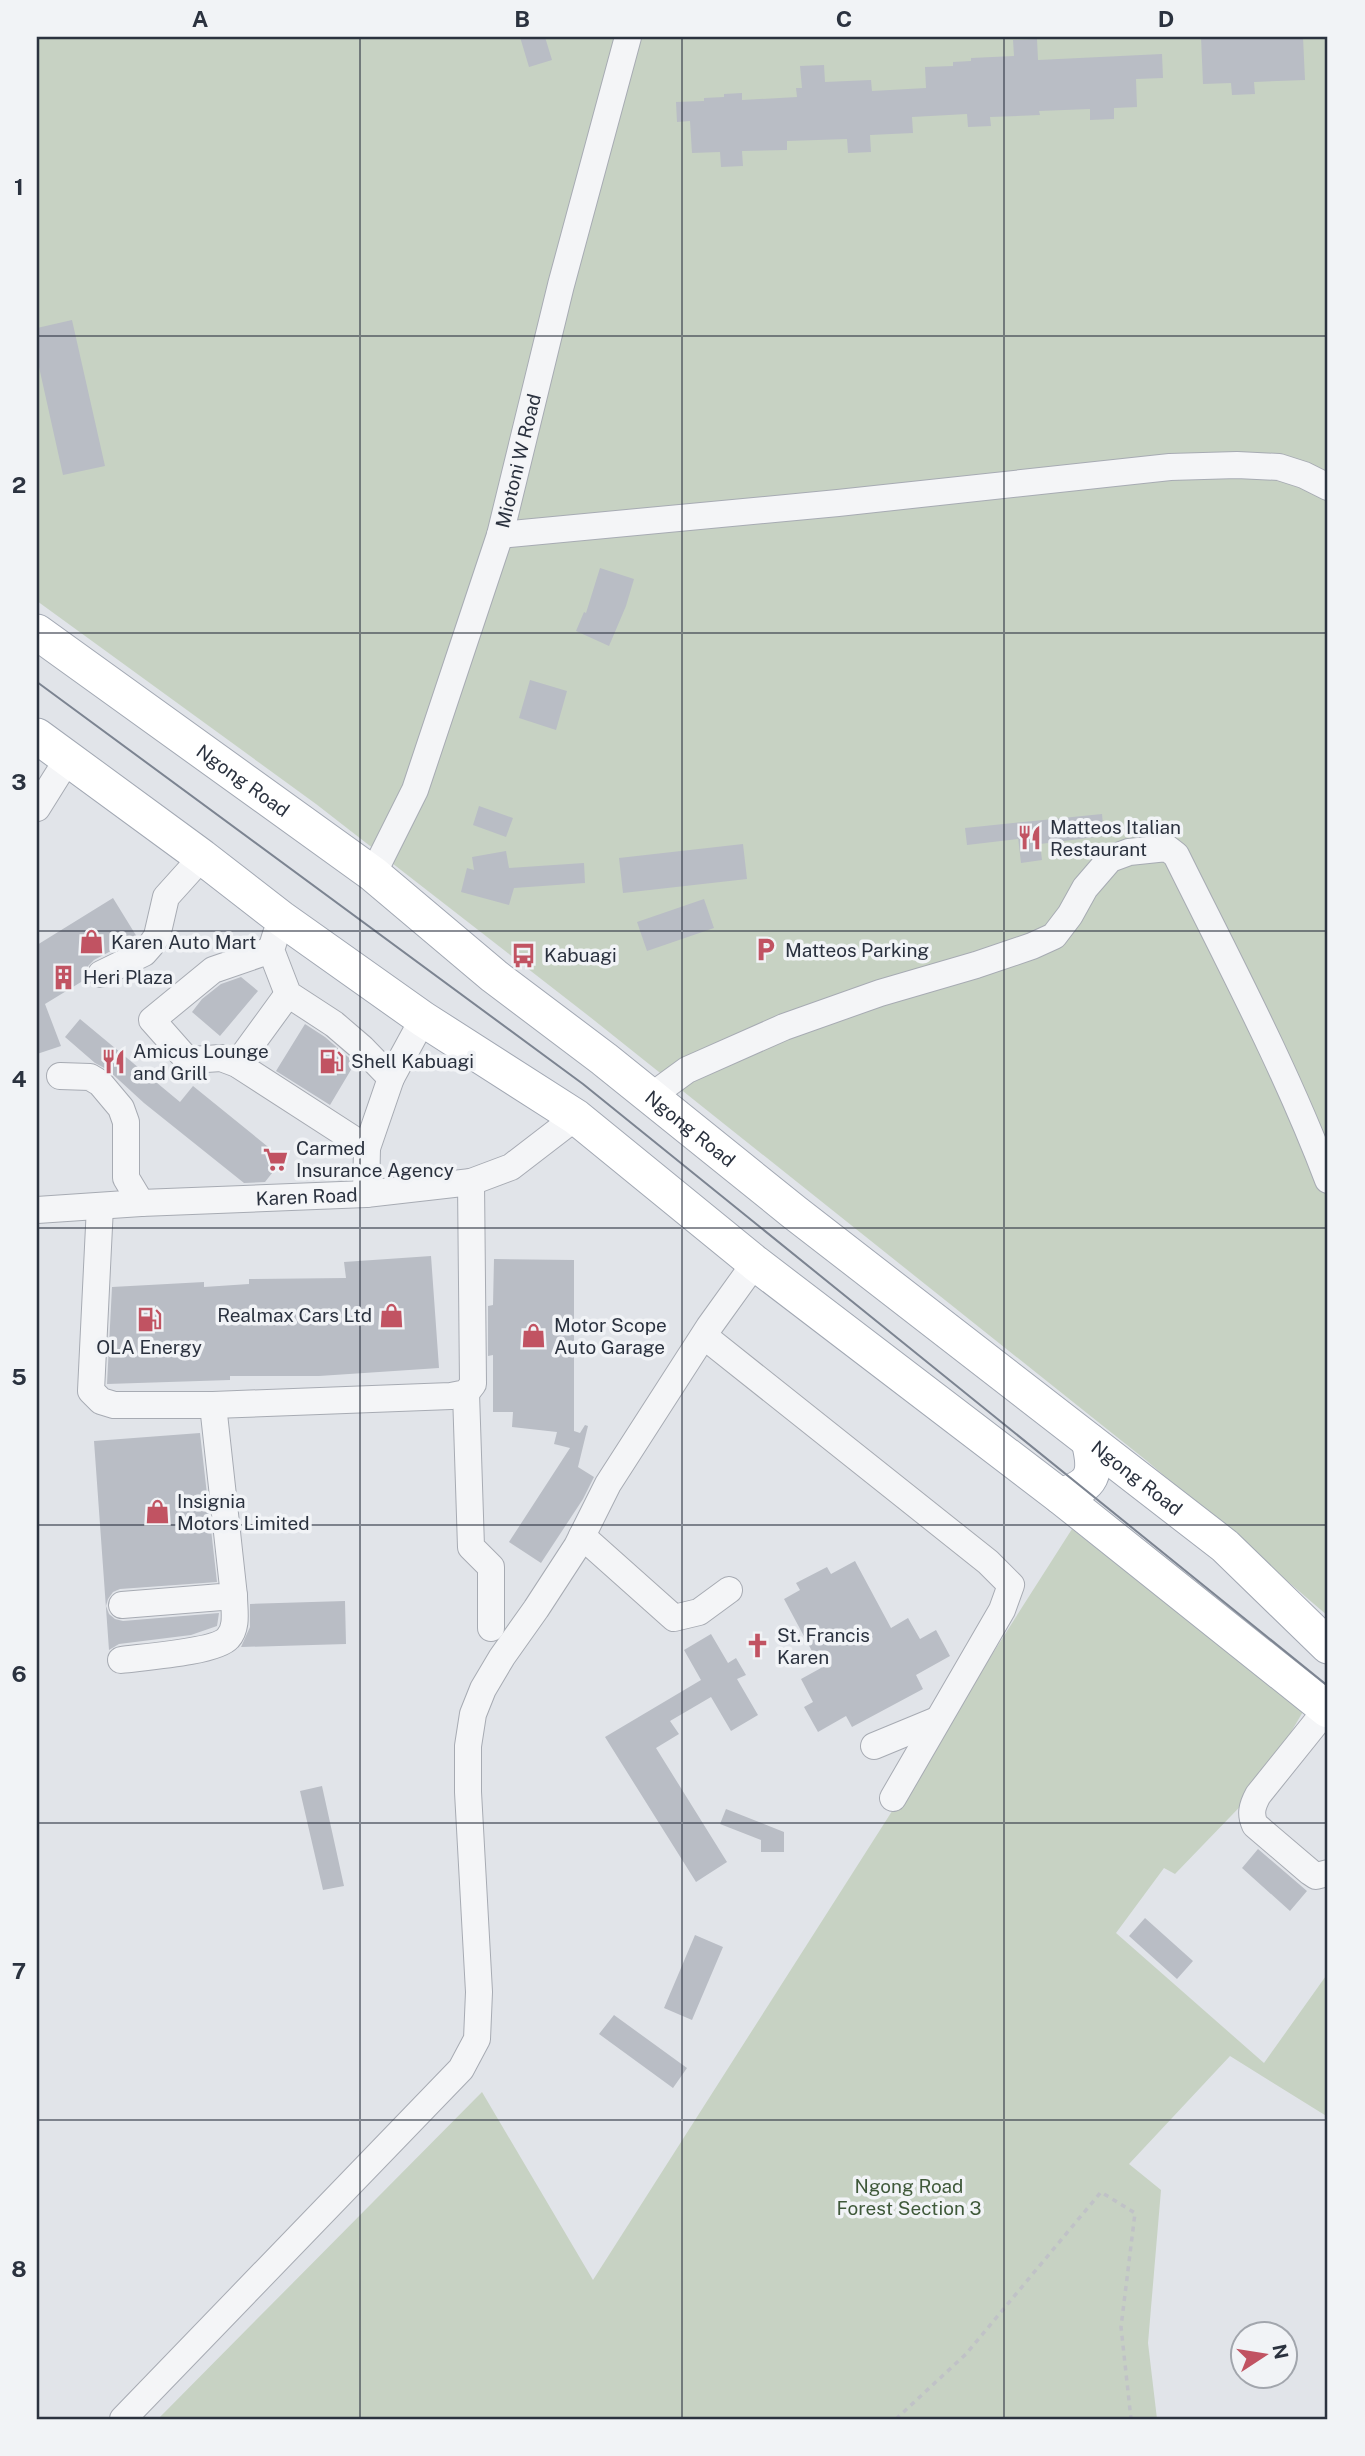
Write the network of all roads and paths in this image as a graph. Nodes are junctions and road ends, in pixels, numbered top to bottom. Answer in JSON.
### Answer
{"nodes":[{"id":1,"x":628,"y":37,"type":"edge"},
{"id":2,"x":1328,"y":487,"type":"edge"},
{"id":3,"x":500,"y":534,"type":"junction"},
{"id":4,"x":37,"y":632,"type":"edge"},
{"id":5,"x":37,"y":736,"type":"edge"},
{"id":6,"x":67,"y":760,"type":"junction"},
{"id":7,"x":37,"y":808,"type":"edge"},
{"id":8,"x":202,"y":857,"type":"junction"},
{"id":9,"x":373,"y":874,"type":"junction"},
{"id":10,"x":276,"y":935,"type":"junction"},
{"id":11,"x":101,"y":974,"type":"dead end"},
{"id":12,"x":288,"y":994,"type":"junction"},
{"id":13,"x":423,"y":1019,"type":"junction"},
{"id":14,"x":237,"y":1064,"type":"junction"},
{"id":15,"x":60,"y":1076,"type":"dead end"},
{"id":16,"x":391,"y":1078,"type":"junction"},
{"id":17,"x":650,"y":1097,"type":"junction"},
{"id":18,"x":576,"y":1117,"type":"junction"},
{"id":19,"x":367,"y":1148,"type":"junction"},
{"id":20,"x":1328,"y":1180,"type":"edge"},
{"id":21,"x":471,"y":1182,"type":"junction"},
{"id":22,"x":366,"y":1194,"type":"junction"},
{"id":23,"x":141,"y":1203,"type":"junction"},
{"id":24,"x":100,"y":1206,"type":"junction"},
{"id":25,"x":37,"y":1210,"type":"edge"},
{"id":26,"x":755,"y":1263,"type":"junction"},
{"id":27,"x":704,"y":1336,"type":"junction"},
{"id":28,"x":466,"y":1393,"type":"junction"},
{"id":29,"x":213,"y":1405,"type":"junction"},
{"id":30,"x":1089,"y":1440,"type":"junction"},
{"id":31,"x":1060,"y":1496,"type":"junction"},
{"id":32,"x":582,"y":1536,"type":"junction"},
{"id":33,"x":729,"y":1590,"type":"dead end"},
{"id":34,"x":234,"y":1596,"type":"junction"},
{"id":35,"x":122,"y":1605,"type":"dead end"},
{"id":36,"x":491,"y":1628,"type":"dead end"},
{"id":37,"x":1328,"y":1646,"type":"edge"},
{"id":38,"x":121,"y":1660,"type":"dead end"},
{"id":39,"x":1328,"y":1710,"type":"edge"},
{"id":40,"x":937,"y":1720,"type":"junction"},
{"id":41,"x":874,"y":1746,"type":"dead end"},
{"id":42,"x":893,"y":1798,"type":"dead end"},
{"id":43,"x":1328,"y":1873,"type":"edge"},
{"id":44,"x":123,"y":2419,"type":"edge"},
{"id":45,"x":895,"y":2419,"type":"edge"},
{"id":46,"x":1130,"y":2419,"type":"edge"}],
"edges":[{"from":1,"to":3,"type":"street","name":"Miotoni W Road"},
{"from":2,"to":3,"type":"street"},
{"from":3,"to":9,"type":"street","name":"Miotoni W Road"},
{"from":4,"to":9,"type":"main road","name":"Ngong Road"},
{"from":5,"to":6,"type":"main road"},
{"from":6,"to":7,"type":"street"},
{"from":6,"to":8,"type":"main road"},
{"from":8,"to":10,"type":"main road"},
{"from":8,"to":11,"type":"street"},
{"from":9,"to":17,"type":"main road","name":"Ngong Road"},
{"from":10,"to":12,"type":"street"},
{"from":10,"to":13,"type":"main road"},
{"from":10,"to":14,"type":"street"},
{"from":12,"to":14,"type":"street"},
{"from":12,"to":16,"type":"street"},
{"from":13,"to":16,"type":"street"},
{"from":13,"to":18,"type":"main road"},
{"from":14,"to":19,"type":"street"},
{"from":15,"to":23,"type":"street"},
{"from":16,"to":19,"type":"street"},
{"from":17,"to":20,"type":"street"},
{"from":17,"to":30,"type":"main road","name":"Ngong Road"},
{"from":18,"to":21,"type":"street","name":"Karen Road"},
{"from":18,"to":26,"type":"main road"},
{"from":19,"to":22,"type":"street"},
{"from":21,"to":22,"type":"street","name":"Karen Road"},
{"from":21,"to":28,"type":"street"},
{"from":22,"to":23,"type":"street","name":"Karen Road"},
{"from":23,"to":24,"type":"street","name":"Karen Road"},
{"from":24,"to":25,"type":"street","name":"Karen Road"},
{"from":24,"to":29,"type":"street"},
{"from":26,"to":27,"type":"street"},
{"from":26,"to":31,"type":"main road"},
{"from":27,"to":32,"type":"street"},
{"from":27,"to":40,"type":"street"},
{"from":28,"to":29,"type":"street"},
{"from":28,"to":36,"type":"street"},
{"from":29,"to":34,"type":"street"},
{"from":30,"to":31,"type":"main road"},
{"from":30,"to":37,"type":"main road","name":"Ngong Road"},
{"from":31,"to":39,"type":"main road"},
{"from":32,"to":33,"type":"street"},
{"from":32,"to":44,"type":"street"},
{"from":34,"to":35,"type":"street"},
{"from":34,"to":38,"type":"street"},
{"from":39,"to":43,"type":"street"},
{"from":40,"to":41,"type":"street"},
{"from":40,"to":42,"type":"street"},
{"from":45,"to":46,"type":"path"}]}
